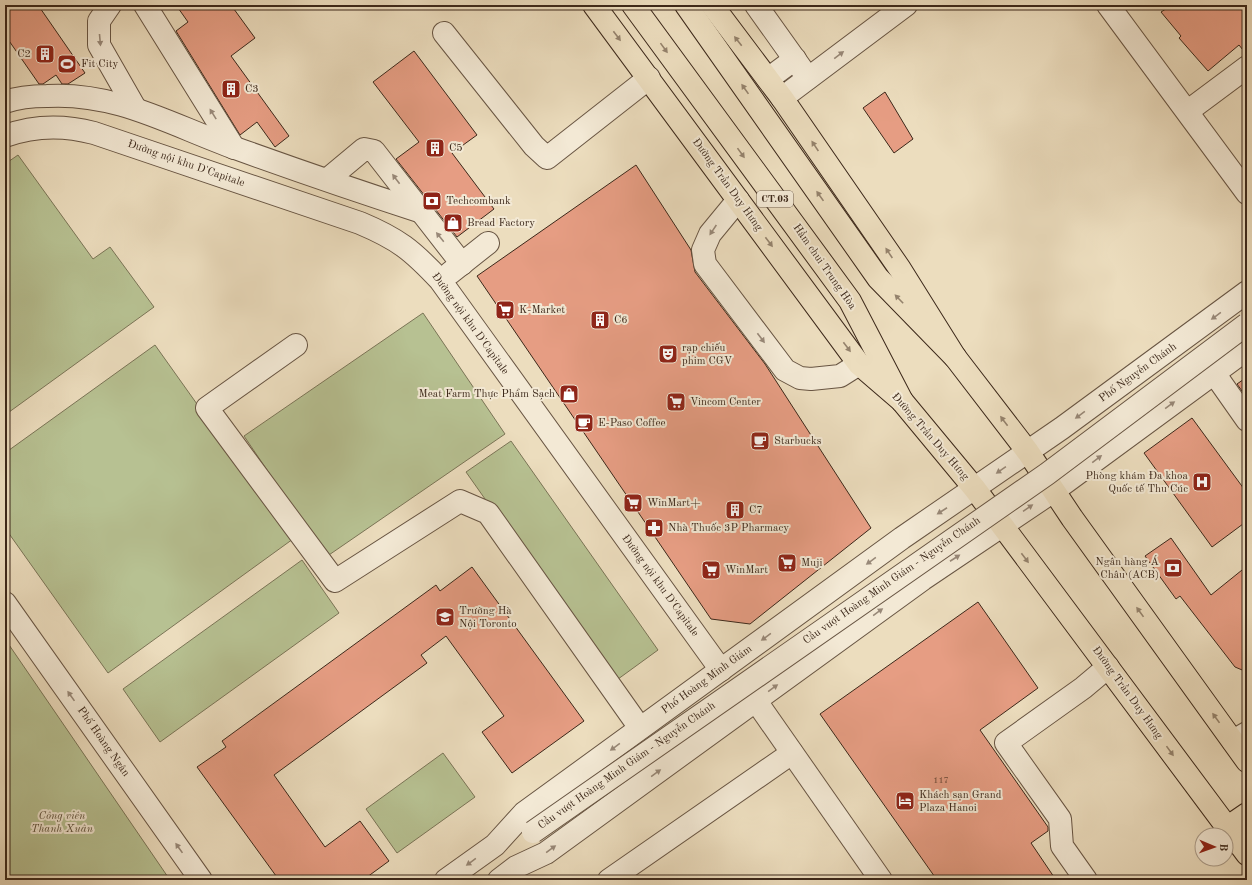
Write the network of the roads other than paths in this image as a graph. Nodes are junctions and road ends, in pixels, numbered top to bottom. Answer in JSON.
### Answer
{"nodes":[{"id":1,"x":110,"y":5,"type":"edge"},
{"id":2,"x":145,"y":5,"type":"edge"},
{"id":3,"x":594,"y":5,"type":"edge"},
{"id":4,"x":633,"y":5,"type":"edge"},
{"id":5,"x":686,"y":5,"type":"edge"},
{"id":6,"x":712,"y":5,"type":"edge"},
{"id":7,"x":756,"y":5,"type":"edge"},
{"id":8,"x":906,"y":5,"type":"edge"},
{"id":9,"x":1108,"y":5,"type":"edge"},
{"id":10,"x":444,"y":33,"type":"dead end"},
{"id":11,"x":795,"y":59,"type":"junction"},
{"id":12,"x":1247,"y":67,"type":"edge"},
{"id":13,"x":649,"y":78,"type":"junction"},
{"id":14,"x":808,"y":78,"type":"junction"},
{"id":15,"x":768,"y":79,"type":"junction"},
{"id":16,"x":782,"y":98,"type":"junction"},
{"id":17,"x":8,"y":100,"type":"edge"},
{"id":18,"x":135,"y":108,"type":"junction"},
{"id":19,"x":1188,"y":111,"type":"junction"},
{"id":20,"x":5,"y":136,"type":"edge"},
{"id":21,"x":234,"y":148,"type":"junction"},
{"id":22,"x":328,"y":179,"type":"junction"},
{"id":23,"x":1247,"y":194,"type":"edge"},
{"id":24,"x":738,"y":200,"type":"junction"},
{"id":25,"x":419,"y":211,"type":"junction"},
{"id":26,"x":488,"y":243,"type":"dead end"},
{"id":27,"x":462,"y":264,"type":"junction"},
{"id":28,"x":440,"y":280,"type":"junction"},
{"id":29,"x":1247,"y":292,"type":"edge"},
{"id":30,"x":1247,"y":324,"type":"edge"},
{"id":31,"x":296,"y":345,"type":"dead end"},
{"id":32,"x":1247,"y":349,"type":"edge"},
{"id":33,"x":956,"y":357,"type":"junction"},
{"id":34,"x":859,"y":364,"type":"junction"},
{"id":35,"x":1214,"y":373,"type":"junction"},
{"id":36,"x":1123,"y":384,"type":"junction"},
{"id":37,"x":902,"y":401,"type":"junction"},
{"id":38,"x":1247,"y":420,"type":"edge"},
{"id":39,"x":1138,"y":428,"type":"junction"},
{"id":40,"x":1028,"y":452,"type":"junction"},
{"id":41,"x":975,"y":489,"type":"junction"},
{"id":42,"x":1055,"y":490,"type":"junction"},
{"id":43,"x":1002,"y":526,"type":"junction"},
{"id":44,"x":902,"y":538,"type":"junction"},
{"id":45,"x":923,"y":580,"type":"junction"},
{"id":46,"x":5,"y":603,"type":"edge"},
{"id":47,"x":1108,"y":667,"type":"junction"},
{"id":48,"x":721,"y":670,"type":"junction"},
{"id":49,"x":756,"y":701,"type":"junction"},
{"id":50,"x":640,"y":728,"type":"junction"},
{"id":51,"x":1240,"y":737,"type":"edge"},
{"id":52,"x":792,"y":753,"type":"junction"},
{"id":53,"x":1247,"y":761,"type":"edge"},
{"id":54,"x":1247,"y":814,"type":"edge"},
{"id":55,"x":1228,"y":827,"type":"joint"},
{"id":56,"x":533,"y":832,"type":"junction"},
{"id":57,"x":1234,"y":836,"type":"edge"},
{"id":58,"x":495,"y":845,"type":"junction"},
{"id":59,"x":1247,"y":854,"type":"edge"},
{"id":60,"x":516,"y":867,"type":"junction"},
{"id":61,"x":201,"y":880,"type":"edge"},
{"id":62,"x":446,"y":880,"type":"edge"},
{"id":63,"x":499,"y":880,"type":"edge"},
{"id":64,"x":609,"y":880,"type":"edge"},
{"id":65,"x":881,"y":880,"type":"edge"},
{"id":66,"x":1086,"y":880,"type":"edge"}],
"edges":[{"from":1,"to":18,"type":"street","one_way":true},
{"from":21,"to":2,"type":"street","one_way":true},
{"from":3,"to":13,"type":"main road","name":"Đường Trần Duy Hưng","one_way":true},
{"from":4,"to":37,"type":"main road","name":"Hầm chui Trung Hòa","number":"CT.03","one_way":true},
{"from":33,"to":5,"type":"main road","one_way":true},
{"from":15,"to":6,"type":"main road","one_way":true},
{"from":7,"to":11,"type":"street"},
{"from":14,"to":8,"type":"street","one_way":true},
{"from":9,"to":19,"type":"street"},
{"from":10,"to":13,"type":"street"},
{"from":11,"to":14,"type":"street"},
{"from":11,"to":15,"type":"street"},
{"from":12,"to":19,"type":"street"},
{"from":13,"to":24,"type":"main road","name":"Đường Trần Duy Hưng"},
{"from":14,"to":16,"type":"street"},
{"from":15,"to":16,"type":"main road"},
{"from":33,"to":16,"type":"main road","one_way":true},
{"from":17,"to":18,"type":"street"},
{"from":18,"to":21,"type":"street"},
{"from":19,"to":23,"type":"street"},
{"from":20,"to":28,"type":"street","name":"Đường nội khu D'Capitale"},
{"from":21,"to":22,"type":"street"},
{"from":22,"to":25,"type":"street"},
{"from":25,"to":22,"type":"street","one_way":true},
{"from":24,"to":34,"type":"main road","name":"Đường Trần Duy Hưng","one_way":true},
{"from":24,"to":34,"type":"street","one_way":true},
{"from":27,"to":25,"type":"street","one_way":true},
{"from":26,"to":27,"type":"street"},
{"from":27,"to":28,"type":"street"},
{"from":28,"to":48,"type":"street","name":"Đường nội khu D'Capitale"},
{"from":29,"to":36,"type":"street","name":"Phố Nguyễn Chánh","one_way":true},
{"from":30,"to":56,"type":"street","name":"Cầu vượt Hoàng Minh Giám - Nguyễn Chánh","bridge":true},
{"from":31,"to":50,"type":"street"},
{"from":32,"to":35,"type":"street"},
{"from":40,"to":33,"type":"main road","one_way":true},
{"from":34,"to":37,"type":"main road","name":"Đường Trần Duy Hưng"},
{"from":35,"to":38,"type":"street"},
{"from":39,"to":35,"type":"street","one_way":true},
{"from":36,"to":39,"type":"street"},
{"from":36,"to":40,"type":"street","name":"Phố Nguyễn Chánh","one_way":true},
{"from":37,"to":41,"type":"main road","name":"Đường Trần Duy Hưng"},
{"from":42,"to":39,"type":"street","one_way":true},
{"from":40,"to":41,"type":"street","name":"Phố Nguyễn Chánh","one_way":true},
{"from":40,"to":42,"type":"main road"},
{"from":41,"to":43,"type":"main road","name":"Đường Trần Duy Hưng"},
{"from":41,"to":44,"type":"street","name":"Phố Hoàng Minh Giám","one_way":true},
{"from":43,"to":42,"type":"street","one_way":true},
{"from":51,"to":42,"type":"main road","one_way":true},
{"from":45,"to":43,"type":"street","one_way":true},
{"from":43,"to":47,"type":"main road","name":"Đường Trần Duy Hưng","one_way":true},
{"from":44,"to":45,"type":"street"},
{"from":44,"to":48,"type":"street","name":"Phố Hoàng Minh Giám","one_way":true},
{"from":49,"to":45,"type":"street","one_way":true},
{"from":61,"to":46,"type":"street","name":"Phố Hoàng Ngân","one_way":true},
{"from":47,"to":55,"type":"main road","name":"Đường Trần Duy Hưng","one_way":true},
{"from":47,"to":66,"type":"street"},
{"from":48,"to":50,"type":"street","name":"Phố Hoàng Minh Giám"},
{"from":49,"to":52,"type":"street"},
{"from":60,"to":49,"type":"street","one_way":true},
{"from":50,"to":58,"type":"street","name":"Phố Hoàng Minh Giám","one_way":true},
{"from":51,"to":53,"type":"main road"},
{"from":52,"to":64,"type":"street"},
{"from":52,"to":65,"type":"street"},
{"from":54,"to":55,"type":"main road"},
{"from":56,"to":58,"type":"street","name":"Cầu vượt Hoàng Minh Giám - Nguyễn Chánh"},
{"from":56,"to":60,"type":"street","name":"Cầu vượt Hoàng Minh Giám - Nguyễn Chánh"},
{"from":57,"to":59,"type":"main road","name":"Đường Trần Duy Hưng"},
{"from":58,"to":62,"type":"street","name":"Phố Hoàng Minh Giám","one_way":true},
{"from":60,"to":63,"type":"street"}]}
